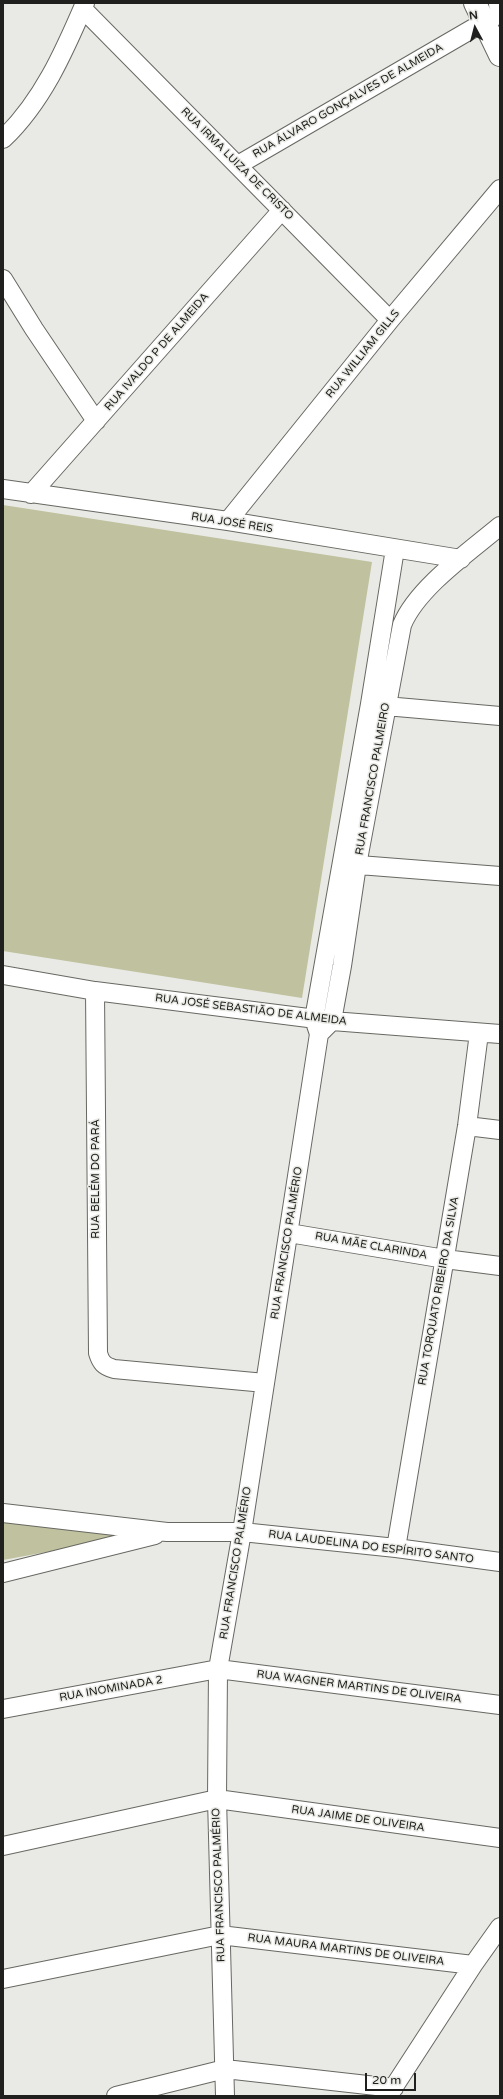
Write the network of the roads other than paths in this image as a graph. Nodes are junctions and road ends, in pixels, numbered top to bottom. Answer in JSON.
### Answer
{"nodes":[{"id":1,"x":84,"y":6,"type":"edge"},
{"id":2,"x":486,"y":13,"type":"edge"},
{"id":3,"x":500,"y":55,"type":"edge"},
{"id":4,"x":3,"y":139,"type":"edge"},
{"id":5,"x":238,"y":165,"type":"junction"},
{"id":6,"x":500,"y":189,"type":"edge"},
{"id":7,"x":282,"y":210,"type":"junction"},
{"id":8,"x":3,"y":279,"type":"edge"},
{"id":9,"x":390,"y":320,"type":"junction"},
{"id":10,"x":96,"y":421,"type":"junction"},
{"id":11,"x":3,"y":489,"type":"edge"},
{"id":12,"x":31,"y":494,"type":"junction"},
{"id":13,"x":228,"y":522,"type":"junction"},
{"id":14,"x":500,"y":526,"type":"edge"},
{"id":15,"x":395,"y":549,"type":"junction"},
{"id":16,"x":461,"y":559,"type":"junction"},
{"id":17,"x":385,"y":608,"type":"junction"},
{"id":18,"x":407,"y":614,"type":"junction"},
{"id":19,"x":378,"y":706,"type":"junction"},
{"id":20,"x":500,"y":716,"type":"edge"},
{"id":21,"x":349,"y":865,"type":"junction"},
{"id":22,"x":500,"y":876,"type":"edge"},
{"id":23,"x":3,"y":975,"type":"edge"},
{"id":24,"x":95,"y":991,"type":"junction"},
{"id":25,"x":332,"y":1021,"type":"junction"},
{"id":26,"x":316,"y":1026,"type":"junction"},
{"id":27,"x":479,"y":1033,"type":"junction"},
{"id":28,"x":500,"y":1034,"type":"edge"},
{"id":29,"x":467,"y":1126,"type":"junction"},
{"id":30,"x":500,"y":1130,"type":"edge"},
{"id":31,"x":289,"y":1233,"type":"junction"},
{"id":32,"x":445,"y":1259,"type":"junction"},
{"id":33,"x":500,"y":1266,"type":"edge"},
{"id":34,"x":265,"y":1383,"type":"junction"},
{"id":35,"x":3,"y":1514,"type":"edge"},
{"id":36,"x":167,"y":1532,"type":"junction"},
{"id":37,"x":242,"y":1532,"type":"junction"},
{"id":38,"x":396,"y":1548,"type":"junction"},
{"id":39,"x":500,"y":1562,"type":"edge"},
{"id":40,"x":3,"y":1573,"type":"edge"},
{"id":41,"x":218,"y":1669,"type":"junction"},
{"id":42,"x":500,"y":1704,"type":"edge"},
{"id":43,"x":3,"y":1709,"type":"edge"},
{"id":44,"x":217,"y":1799,"type":"junction"},
{"id":45,"x":500,"y":1838,"type":"edge"},
{"id":46,"x":3,"y":1846,"type":"edge"},
{"id":47,"x":500,"y":1927,"type":"edge"},
{"id":48,"x":220,"y":1935,"type":"junction"},
{"id":49,"x":473,"y":1965,"type":"junction"},
{"id":50,"x":3,"y":1979,"type":"edge"},
{"id":51,"x":225,"y":2069,"type":"junction"},
{"id":52,"x":391,"y":2092,"type":"edge"},
{"id":53,"x":116,"y":2096,"type":"edge"},
{"id":54,"x":225,"y":2096,"type":"edge"}],
"edges":[{"from":1,"to":4,"type":"street"},
{"from":1,"to":5,"type":"street","name":"RUA IRMA LUIZA DE CRISTO"},
{"from":2,"to":3,"type":"street"},
{"from":2,"to":5,"type":"street","name":"RUA ÁLVARO GONÇALVES DE ALMEIDA"},
{"from":5,"to":7,"type":"street","name":"RUA IRMA LUIZA DE CRISTO"},
{"from":6,"to":9,"type":"street","name":"RUA WILLIAM GILLS"},
{"from":7,"to":9,"type":"street","name":"RUA IRMA LUIZA DE CRISTO"},
{"from":7,"to":10,"type":"street","name":"RUA IVALDO P DE ALMEIDA"},
{"from":8,"to":10,"type":"street"},
{"from":9,"to":13,"type":"street","name":"RUA WILLIAM GILLS"},
{"from":10,"to":12,"type":"street","name":"RUA IVALDO P DE ALMEIDA"},
{"from":11,"to":12,"type":"street","name":"RUA JOSÉ REIS"},
{"from":12,"to":13,"type":"street","name":"RUA JOSÉ REIS"},
{"from":13,"to":15,"type":"street","name":"RUA JOSÉ REIS"},
{"from":14,"to":16,"type":"street","name":"RUA FRANCISCO PALMEIRO"},
{"from":15,"to":16,"type":"street","name":"RUA JOSÉ REIS"},
{"from":15,"to":17,"type":"street","name":"RUA FRANCISCO PALMEIRO"},
{"from":16,"to":18,"type":"street","name":"RUA FRANCISCO PALMEIRO"},
{"from":17,"to":18,"type":"street"},
{"from":17,"to":19,"type":"street","name":"RUA FRANCISCO PALMEIRO"},
{"from":18,"to":19,"type":"street","name":"RUA FRANCISCO PALMEIRO"},
{"from":19,"to":20,"type":"street"},
{"from":19,"to":21,"type":"street","name":"RUA FRANCISCO PALMEIRO"},
{"from":21,"to":22,"type":"street"},
{"from":21,"to":25,"type":"street","name":"RUA FRANCISCO PALMEIRO"},
{"from":21,"to":26,"type":"street","name":"RUA FRANCISCO PALMEIRO"},
{"from":23,"to":24,"type":"street","name":"RUA JOSÉ SEBASTIÃO DE ALMEIDA"},
{"from":24,"to":26,"type":"street","name":"RUA JOSÉ SEBASTIÃO DE ALMEIDA"},
{"from":24,"to":34,"type":"street","name":"RUA BELÉM DO PARÁ"},
{"from":25,"to":26,"type":"street","name":"RUA JOSÉ SEBASTIÃO DE ALMEIDA"},
{"from":25,"to":27,"type":"street","name":"RUA JOSÉ SEBASTIÃO DE ALMEIDA"},
{"from":26,"to":31,"type":"street","name":"RUA FRANCISCO PALMÉRIO"},
{"from":27,"to":28,"type":"street","name":"RUA JOSÉ SEBASTIÃO DE ALMEIDA"},
{"from":27,"to":29,"type":"street","name":"RUA TORQUATO RIBEIRO DA SILVA"},
{"from":29,"to":30,"type":"street"},
{"from":29,"to":32,"type":"street","name":"RUA TORQUATO RIBEIRO DA SILVA"},
{"from":31,"to":32,"type":"street","name":"RUA MÃE CLARINDA"},
{"from":31,"to":34,"type":"street","name":"RUA FRANCISCO PALMÉRIO"},
{"from":32,"to":33,"type":"street","name":"RUA MÃE CLARINDA"},
{"from":32,"to":38,"type":"street","name":"RUA TORQUATO RIBEIRO DA SILVA"},
{"from":34,"to":37,"type":"street","name":"RUA FRANCISCO PALMÉRIO"},
{"from":35,"to":36,"type":"street"},
{"from":36,"to":37,"type":"street","name":"RUA LAUDELINA DO ESPÍRITO SANTO"},
{"from":36,"to":40,"type":"street"},
{"from":37,"to":38,"type":"street","name":"RUA LAUDELINA DO ESPÍRITO SANTO"},
{"from":37,"to":41,"type":"street","name":"RUA FRANCISCO PALMÉRIO"},
{"from":38,"to":39,"type":"street","name":"RUA LAUDELINA DO ESPÍRITO SANTO"},
{"from":41,"to":42,"type":"street","name":"RUA WAGNER MARTINS DE OLIVEIRA"},
{"from":41,"to":43,"type":"street","name":"RUA INOMINADA 2"},
{"from":41,"to":44,"type":"street","name":"RUA FRANCISCO PALMÉRIO"},
{"from":44,"to":45,"type":"street","name":"RUA JAIME DE OLIVEIRA"},
{"from":44,"to":46,"type":"street"},
{"from":44,"to":48,"type":"street","name":"RUA FRANCISCO PALMÉRIO"},
{"from":47,"to":49,"type":"street"},
{"from":48,"to":49,"type":"street","name":"RUA MAURA MARTINS DE OLIVEIRA"},
{"from":48,"to":50,"type":"street","name":"RUA MAURA MARTINS DE OLIVEIRA"},
{"from":48,"to":51,"type":"street","name":"RUA FRANCISCO PALMÉRIO"},
{"from":49,"to":52,"type":"street"},
{"from":51,"to":52,"type":"street"},
{"from":51,"to":53,"type":"street"},
{"from":51,"to":54,"type":"street","name":"RUA FRANCISCO PALMÉRIO"}]}
